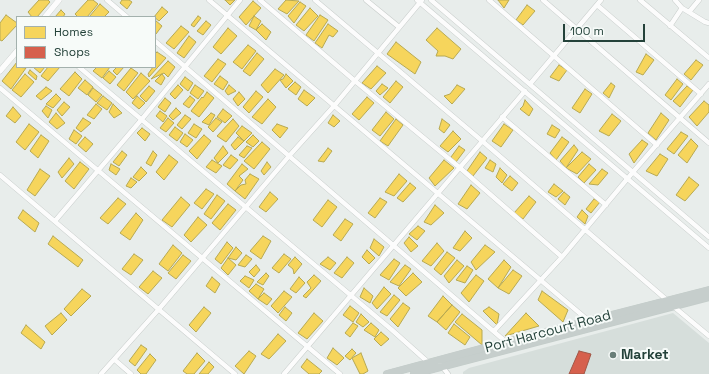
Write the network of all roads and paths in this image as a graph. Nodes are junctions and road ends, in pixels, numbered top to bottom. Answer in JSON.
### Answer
{"nodes":[{"id":1,"x":59,"y":0,"type":"edge"},
{"id":2,"x":107,"y":0,"type":"edge"},
{"id":3,"x":209,"y":0,"type":"edge"},
{"id":4,"x":240,"y":0,"type":"edge"},
{"id":5,"x":260,"y":0,"type":"edge"},
{"id":6,"x":315,"y":0,"type":"edge"},
{"id":7,"x":366,"y":0,"type":"edge"},
{"id":8,"x":431,"y":0,"type":"edge"},
{"id":9,"x":489,"y":0,"type":"edge"},
{"id":10,"x":543,"y":0,"type":"edge"},
{"id":11,"x":601,"y":0,"type":"edge"},
{"id":12,"x":640,"y":0,"type":"edge"},
{"id":13,"x":675,"y":0,"type":"edge"},
{"id":14,"x":699,"y":0,"type":"edge"},
{"id":15,"x":419,"y":1,"type":"edge"},
{"id":16,"x":598,"y":5,"type":"junction"},
{"id":17,"x":682,"y":8,"type":"junction"},
{"id":18,"x":689,"y":12,"type":"junction"},
{"id":19,"x":46,"y":16,"type":"edge"},
{"id":20,"x":126,"y":16,"type":"edge"},
{"id":21,"x":228,"y":16,"type":"junction"},
{"id":22,"x":709,"y":23,"type":"edge"},
{"id":23,"x":670,"y":26,"type":"junction"},
{"id":24,"x":399,"y":27,"type":"junction"},
{"id":25,"x":577,"y":29,"type":"junction"},
{"id":26,"x":156,"y":42,"type":"edge"},
{"id":27,"x":16,"y":52,"type":"edge"},
{"id":28,"x":377,"y":53,"type":"junction"},
{"id":29,"x":554,"y":56,"type":"junction"},
{"id":30,"x":709,"y":58,"type":"edge"},
{"id":31,"x":186,"y":67,"type":"junction"},
{"id":32,"x":80,"y":68,"type":"edge"},
{"id":33,"x":0,"y":71,"type":"edge"},
{"id":34,"x":354,"y":81,"type":"junction"},
{"id":35,"x":530,"y":84,"type":"junction"},
{"id":36,"x":709,"y":84,"type":"edge"},
{"id":37,"x":0,"y":88,"type":"edge"},
{"id":38,"x":525,"y":91,"type":"junction"},
{"id":39,"x":701,"y":94,"type":"junction"},
{"id":40,"x":334,"y":106,"type":"junction"},
{"id":41,"x":502,"y":117,"type":"junction"},
{"id":42,"x":681,"y":118,"type":"junction"},
{"id":43,"x":142,"y":119,"type":"junction"},
{"id":44,"x":481,"y":140,"type":"junction"},
{"id":45,"x":709,"y":143,"type":"edge"},
{"id":46,"x":657,"y":145,"type":"junction"},
{"id":47,"x":290,"y":155,"type":"junction"},
{"id":48,"x":459,"y":167,"type":"junction"},
{"id":49,"x":98,"y":169,"type":"junction"},
{"id":50,"x":633,"y":172,"type":"junction"},
{"id":51,"x":0,"y":175,"type":"edge"},
{"id":52,"x":629,"y":179,"type":"junction"},
{"id":53,"x":437,"y":193,"type":"junction"},
{"id":54,"x":606,"y":205,"type":"junction"},
{"id":55,"x":247,"y":207,"type":"junction"},
{"id":56,"x":55,"y":221,"type":"junction"},
{"id":57,"x":585,"y":230,"type":"junction"},
{"id":58,"x":709,"y":237,"type":"edge"},
{"id":59,"x":394,"y":244,"type":"junction"},
{"id":60,"x":709,"y":248,"type":"edge"},
{"id":61,"x":562,"y":257,"type":"junction"},
{"id":62,"x":203,"y":259,"type":"junction"},
{"id":63,"x":542,"y":280,"type":"junction"},
{"id":64,"x":709,"y":290,"type":"edge"},
{"id":65,"x":351,"y":296,"type":"junction"},
{"id":66,"x":709,"y":297,"type":"edge"},
{"id":67,"x":671,"y":304,"type":"junction"},
{"id":68,"x":159,"y":309,"type":"junction"},
{"id":69,"x":588,"y":321,"type":"junction"},
{"id":70,"x":494,"y":331,"type":"junction"},
{"id":71,"x":709,"y":336,"type":"edge"},
{"id":72,"x":506,"y":342,"type":"junction"},
{"id":73,"x":308,"y":347,"type":"junction"},
{"id":74,"x":115,"y":360,"type":"junction"},
{"id":75,"x":429,"y":364,"type":"junction"},
{"id":76,"x":440,"y":364,"type":"junction"},
{"id":77,"x":101,"y":374,"type":"edge"},
{"id":78,"x":131,"y":374,"type":"edge"},
{"id":79,"x":235,"y":374,"type":"edge"},
{"id":80,"x":284,"y":374,"type":"edge"},
{"id":81,"x":340,"y":374,"type":"edge"},
{"id":82,"x":387,"y":374,"type":"edge"},
{"id":83,"x":414,"y":374,"type":"edge"},
{"id":84,"x":448,"y":374,"type":"edge"}],
"edges":[{"from":1,"to":19,"type":"street"},
{"from":2,"to":20,"type":"street"},
{"from":3,"to":21,"type":"street"},
{"from":4,"to":21,"type":"street"},
{"from":5,"to":34,"type":"street"},
{"from":6,"to":28,"type":"street"},
{"from":7,"to":24,"type":"street"},
{"from":8,"to":35,"type":"street"},
{"from":9,"to":29,"type":"street"},
{"from":10,"to":25,"type":"street"},
{"from":11,"to":16,"type":"street"},
{"from":12,"to":23,"type":"street"},
{"from":13,"to":17,"type":"street"},
{"from":14,"to":18,"type":"street"},
{"from":15,"to":24,"type":"street"},
{"from":15,"to":38,"type":"street"},
{"from":16,"to":25,"type":"street"},
{"from":16,"to":39,"type":"street"},
{"from":17,"to":18,"type":"street"},
{"from":17,"to":23,"type":"street"},
{"from":18,"to":22,"type":"street"},
{"from":21,"to":31,"type":"street"},
{"from":21,"to":40,"type":"street"},
{"from":23,"to":30,"type":"street"},
{"from":24,"to":28,"type":"street"},
{"from":25,"to":29,"type":"street"},
{"from":25,"to":42,"type":"street"},
{"from":26,"to":31,"type":"street"},
{"from":27,"to":33,"type":"street"},
{"from":28,"to":34,"type":"street"},
{"from":28,"to":44,"type":"street"},
{"from":29,"to":35,"type":"street"},
{"from":29,"to":46,"type":"street"},
{"from":31,"to":43,"type":"street"},
{"from":31,"to":47,"type":"street"},
{"from":32,"to":43,"type":"street"},
{"from":34,"to":40,"type":"street"},
{"from":34,"to":48,"type":"street"},
{"from":35,"to":50,"type":"street"},
{"from":36,"to":39,"type":"street"},
{"from":37,"to":49,"type":"street"},
{"from":38,"to":41,"type":"street"},
{"from":38,"to":52,"type":"street"},
{"from":39,"to":42,"type":"street"},
{"from":40,"to":47,"type":"street"},
{"from":40,"to":53,"type":"street"},
{"from":41,"to":44,"type":"street"},
{"from":41,"to":54,"type":"street"},
{"from":42,"to":45,"type":"street"},
{"from":42,"to":46,"type":"street"},
{"from":43,"to":49,"type":"street"},
{"from":43,"to":55,"type":"street"},
{"from":44,"to":48,"type":"street"},
{"from":44,"to":57,"type":"street"},
{"from":46,"to":50,"type":"street"},
{"from":47,"to":55,"type":"street"},
{"from":47,"to":59,"type":"street"},
{"from":48,"to":53,"type":"street"},
{"from":48,"to":61,"type":"street"},
{"from":49,"to":56,"type":"street"},
{"from":49,"to":62,"type":"street"},
{"from":50,"to":52,"type":"street"},
{"from":50,"to":58,"type":"street"},
{"from":51,"to":56,"type":"street"},
{"from":52,"to":54,"type":"street"},
{"from":52,"to":60,"type":"street"},
{"from":53,"to":59,"type":"street"},
{"from":53,"to":63,"type":"street"},
{"from":54,"to":57,"type":"street"},
{"from":55,"to":62,"type":"street"},
{"from":55,"to":65,"type":"street"},
{"from":56,"to":68,"type":"street"},
{"from":57,"to":61,"type":"street"},
{"from":57,"to":67,"type":"street"},
{"from":59,"to":65,"type":"street"},
{"from":59,"to":70,"type":"street"},
{"from":61,"to":63,"type":"street"},
{"from":62,"to":68,"type":"street"},
{"from":62,"to":73,"type":"street"},
{"from":63,"to":69,"type":"street"},
{"from":63,"to":70,"type":"street"},
{"from":64,"to":67,"type":"highway","name":"Port Harcourt Road"},
{"from":65,"to":73,"type":"street"},
{"from":65,"to":75,"type":"street"},
{"from":66,"to":67,"type":"highway","name":"Port Harcourt Road"},
{"from":67,"to":69,"type":"highway","name":"Port Harcourt Road"},
{"from":67,"to":71,"type":"street"},
{"from":67,"to":76,"type":"highway","name":"Port Harcourt Road"},
{"from":68,"to":74,"type":"street"},
{"from":68,"to":79,"type":"street"},
{"from":69,"to":72,"type":"highway","name":"Port Harcourt Road"},
{"from":70,"to":72,"type":"street"},
{"from":72,"to":76,"type":"highway","name":"Port Harcourt Road"},
{"from":73,"to":80,"type":"street"},
{"from":73,"to":81,"type":"street"},
{"from":74,"to":77,"type":"street"},
{"from":74,"to":78,"type":"street"},
{"from":75,"to":76,"type":"highway","name":"Port Harcourt Road"},
{"from":75,"to":82,"type":"highway","name":"Port Harcourt Road"},
{"from":76,"to":83,"type":"highway","name":"Port Harcourt Road"},
{"from":76,"to":84,"type":"street"}]}
